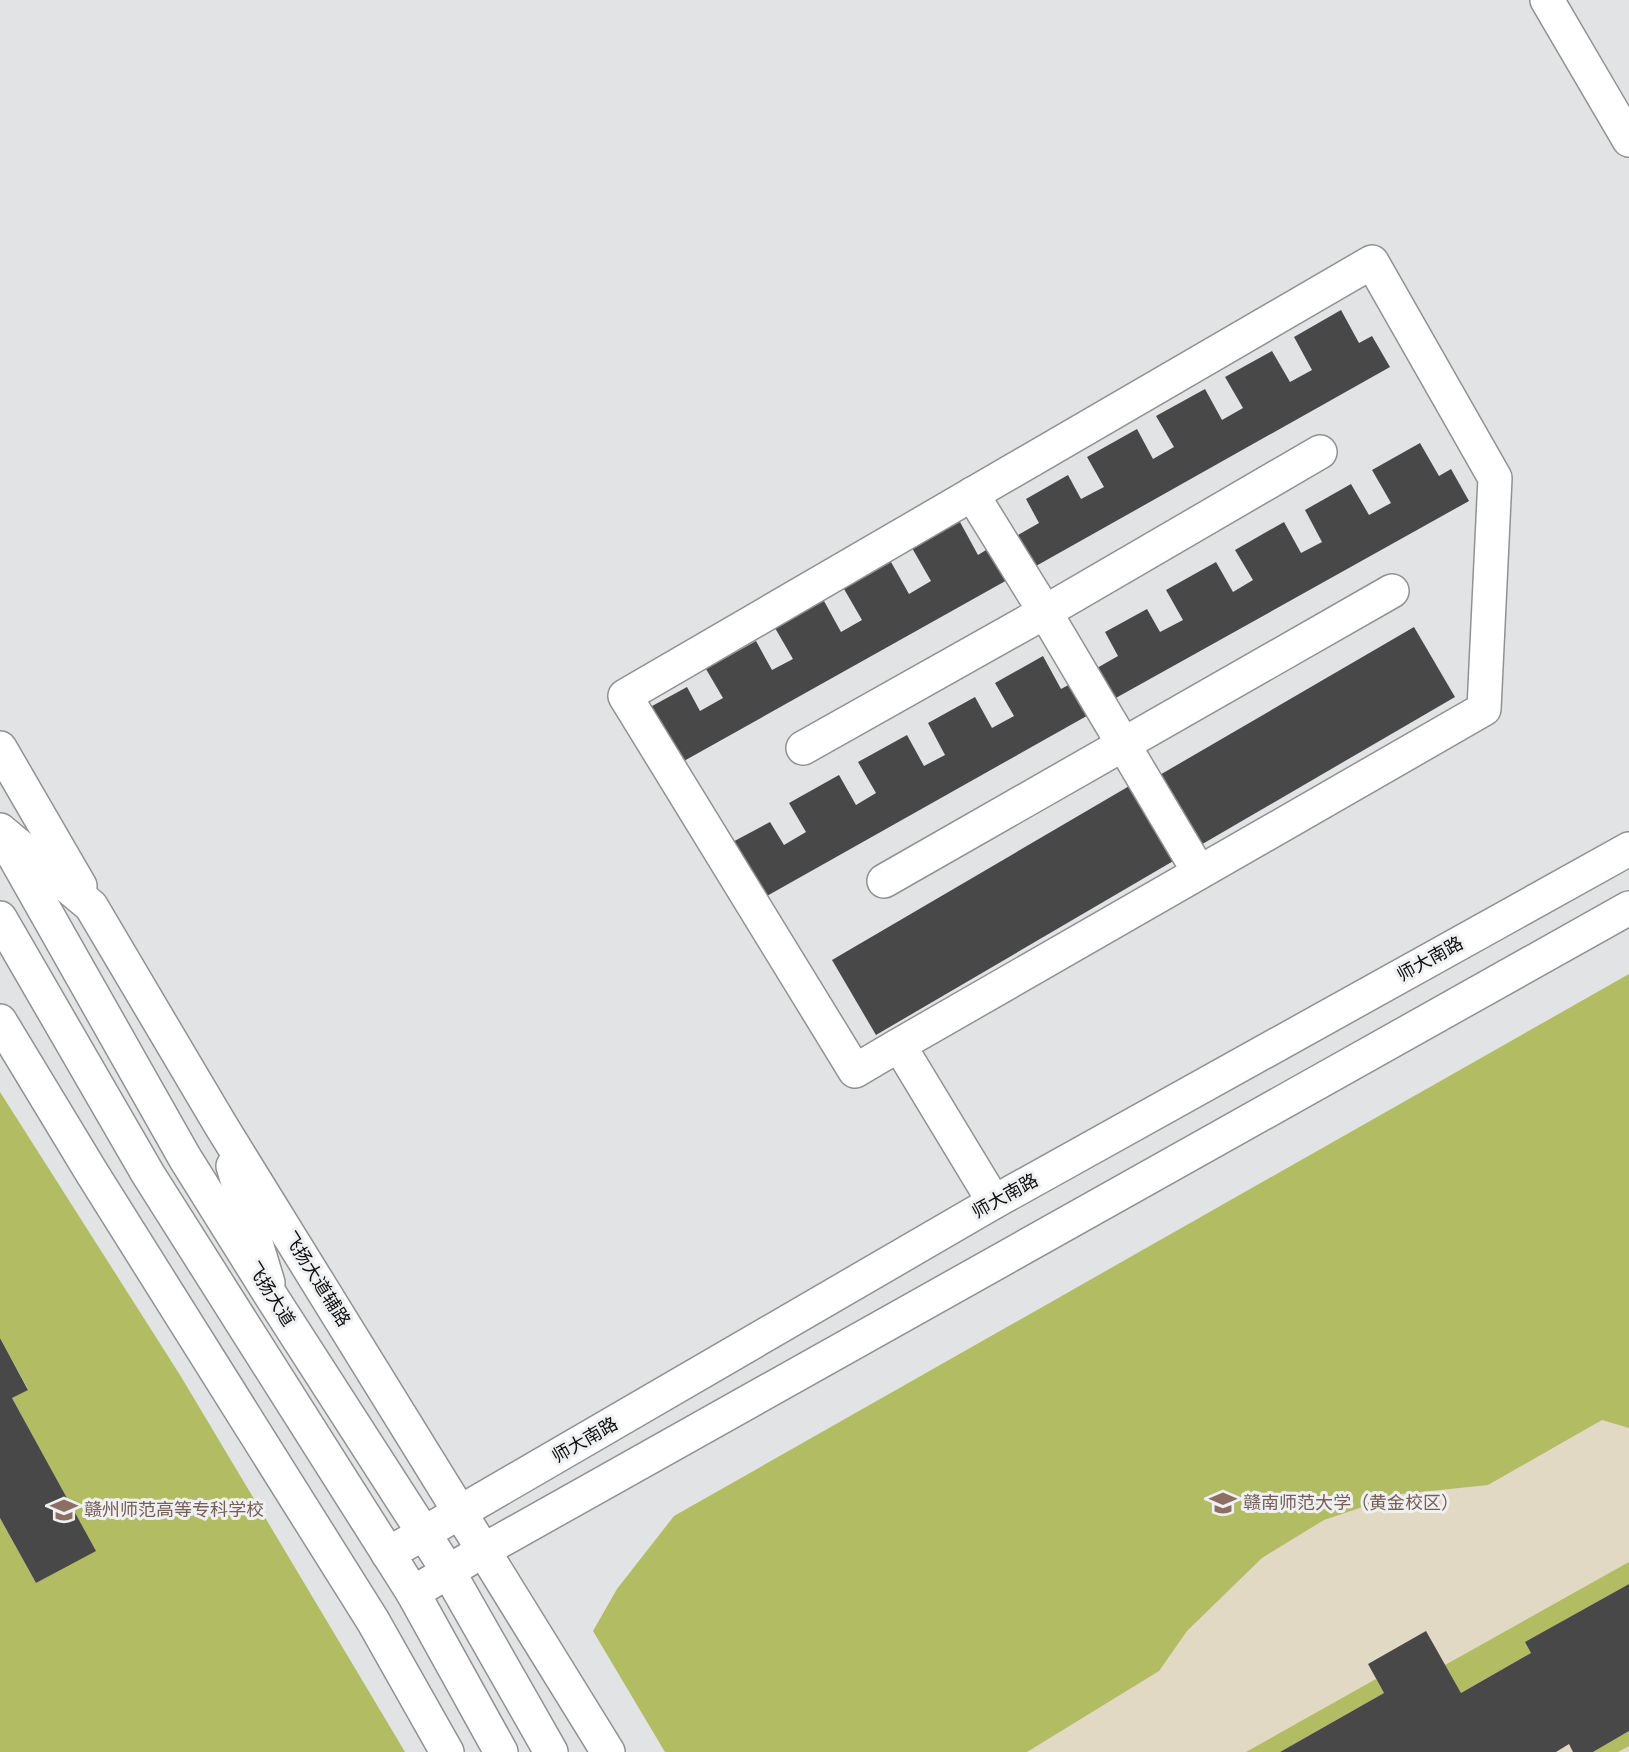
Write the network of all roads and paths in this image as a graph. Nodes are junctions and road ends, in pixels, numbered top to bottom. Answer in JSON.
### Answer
{"nodes":[{"id":1,"x":1547,"y":0,"type":"edge"},
{"id":2,"x":1629,"y":140,"type":"edge"},
{"id":3,"x":1320,"y":452,"type":"dead end"},
{"id":4,"x":972,"y":494,"type":"junction"},
{"id":5,"x":1392,"y":591,"type":"dead end"},
{"id":6,"x":1045,"y":612,"type":"junction"},
{"id":7,"x":1123,"y":745,"type":"junction"},
{"id":8,"x":0,"y":748,"type":"edge"},
{"id":9,"x":803,"y":748,"type":"dead end"},
{"id":10,"x":0,"y":830,"type":"edge"},
{"id":11,"x":1629,"y":849,"type":"edge"},
{"id":12,"x":1199,"y":872,"type":"junction"},
{"id":13,"x":884,"y":881,"type":"dead end"},
{"id":14,"x":91,"y":906,"type":"junction"},
{"id":15,"x":1629,"y":908,"type":"edge"},
{"id":16,"x":0,"y":918,"type":"edge"},
{"id":17,"x":0,"y":1021,"type":"edge"},
{"id":18,"x":899,"y":1046,"type":"junction"},
{"id":19,"x":220,"y":1124,"type":"junction"},
{"id":20,"x":994,"y":1202,"type":"junction"},
{"id":21,"x":273,"y":1299,"type":"junction"},
{"id":22,"x":460,"y":1511,"type":"junction"},
{"id":23,"x":424,"y":1533,"type":"junction"},
{"id":24,"x":484,"y":1550,"type":"junction"},
{"id":25,"x":387,"y":1554,"type":"junction"},
{"id":26,"x":448,"y":1571,"type":"junction"},
{"id":27,"x":413,"y":1593,"type":"junction"},
{"id":28,"x":447,"y":1752,"type":"edge"},
{"id":29,"x":501,"y":1752,"type":"edge"},
{"id":30,"x":551,"y":1752,"type":"edge"},
{"id":31,"x":608,"y":1752,"type":"edge"}],
"edges":[{"from":1,"to":2,"type":"street"},
{"from":3,"to":6,"type":"street"},
{"from":4,"to":6,"type":"street"},
{"from":4,"to":12,"type":"street"},
{"from":4,"to":18,"type":"street"},
{"from":5,"to":7,"type":"street"},
{"from":6,"to":7,"type":"street"},
{"from":6,"to":9,"type":"street"},
{"from":7,"to":12,"type":"street"},
{"from":7,"to":13,"type":"street"},
{"from":8,"to":14,"type":"street"},
{"from":10,"to":14,"type":"street","name":"飞扬大道辅路"},
{"from":10,"to":21,"type":"street","name":"飞扬大道"},
{"from":11,"to":20,"type":"street","name":"师大南路"},
{"from":12,"to":18,"type":"street"},
{"from":14,"to":19,"type":"street","name":"飞扬大道辅路"},
{"from":15,"to":24,"type":"street"},
{"from":16,"to":25,"type":"street"},
{"from":17,"to":28,"type":"street"},
{"from":18,"to":20,"type":"street"},
{"from":19,"to":21,"type":"street"},
{"from":19,"to":22,"type":"street","name":"飞扬大道辅路"},
{"from":20,"to":22,"type":"street","name":"师大南路"},
{"from":21,"to":23,"type":"street","name":"飞扬大道"},
{"from":22,"to":23,"type":"street","name":"师大南路"},
{"from":22,"to":24,"type":"street","name":"飞扬大道辅路"},
{"from":23,"to":25,"type":"street","name":"师大南路"},
{"from":23,"to":26,"type":"street","name":"飞扬大道"},
{"from":24,"to":26,"type":"street"},
{"from":24,"to":31,"type":"street","name":"飞扬大道辅路"},
{"from":25,"to":27,"type":"street"},
{"from":26,"to":27,"type":"street"},
{"from":26,"to":30,"type":"street","name":"飞扬大道"},
{"from":27,"to":29,"type":"street"}]}
